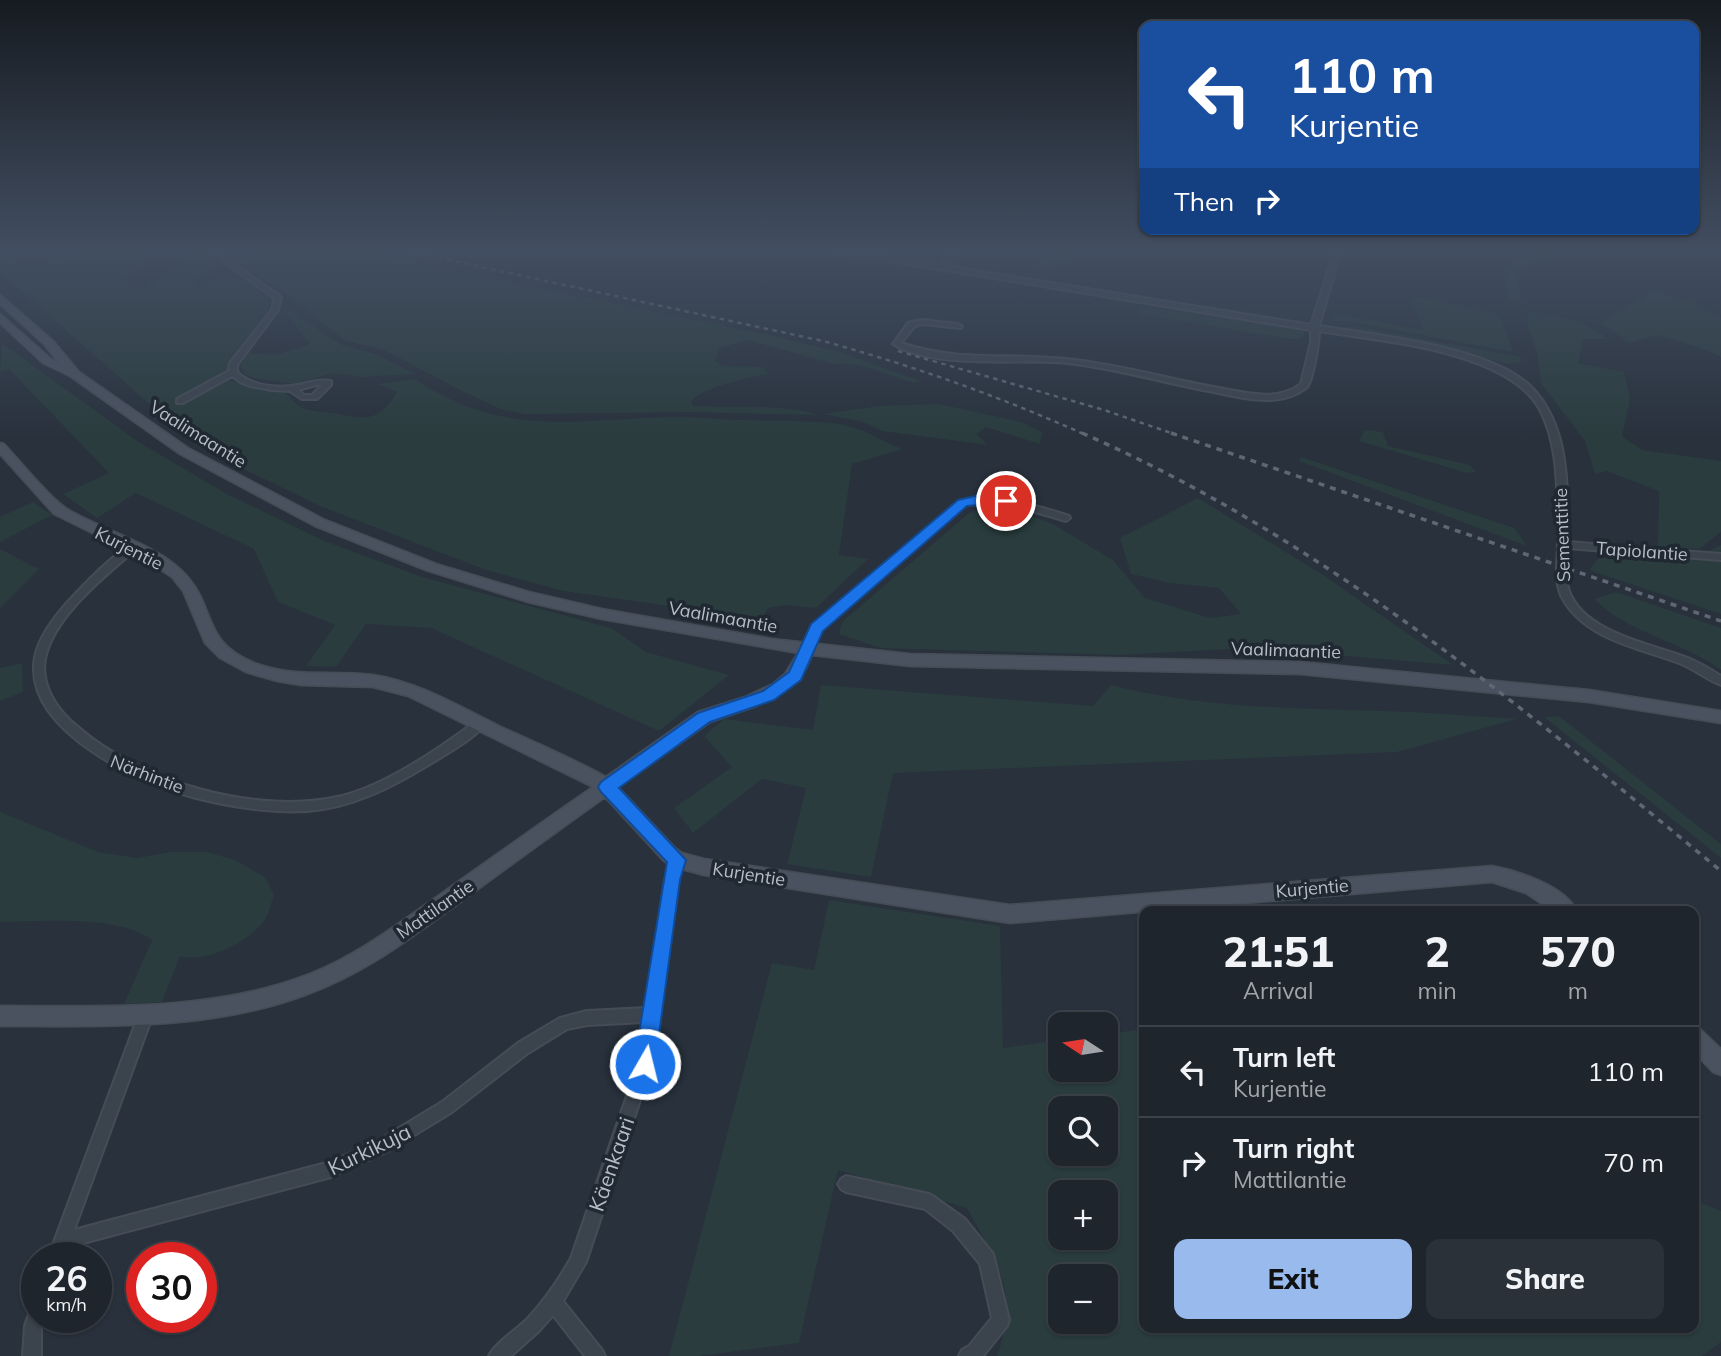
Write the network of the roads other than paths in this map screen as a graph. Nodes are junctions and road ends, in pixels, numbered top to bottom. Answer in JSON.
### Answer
{"nodes":[{"id":1,"x":16,"y":313,"type":"edge"},
{"id":2,"x":272,"y":313,"type":"edge"},
{"id":3,"x":1225,"y":313,"type":"edge"},
{"id":4,"x":1319,"y":313,"type":"edge"},
{"id":5,"x":0,"y":317,"type":"edge"},
{"id":6,"x":29,"y":326,"type":"junction"},
{"id":7,"x":958,"y":326,"type":"dead end"},
{"id":8,"x":1315,"y":328,"type":"junction"},
{"id":9,"x":15,"y":332,"type":"junction"},
{"id":10,"x":0,"y":339,"type":"edge"},
{"id":11,"x":233,"y":372,"type":"junction"},
{"id":12,"x":74,"y":374,"type":"junction"},
{"id":13,"x":291,"y":388,"type":"dead end"},
{"id":14,"x":180,"y":401,"type":"dead end"},
{"id":15,"x":0,"y":447,"type":"edge"},
{"id":16,"x":1066,"y":519,"type":"dead end"},
{"id":17,"x":1563,"y":545,"type":"junction"},
{"id":18,"x":132,"y":548,"type":"junction"},
{"id":19,"x":1721,"y":556,"type":"edge"},
{"id":20,"x":807,"y":650,"type":"junction"},
{"id":21,"x":1721,"y":681,"type":"edge"},
{"id":22,"x":1589,"y":696,"type":"junction"},
{"id":23,"x":1721,"y":717,"type":"edge"},
{"id":24,"x":480,"y":724,"type":"junction"},
{"id":25,"x":1721,"y":727,"type":"edge"},
{"id":26,"x":607,"y":787,"type":"junction"},
{"id":27,"x":677,"y":860,"type":"junction"},
{"id":28,"x":1562,"y":906,"type":"edge"},
{"id":29,"x":146,"y":1014,"type":"junction"},
{"id":30,"x":652,"y":1015,"type":"junction"},
{"id":31,"x":0,"y":1016,"type":"edge"},
{"id":32,"x":1699,"y":1042,"type":"edge"},
{"id":33,"x":1721,"y":1064,"type":"edge"},
{"id":34,"x":846,"y":1184,"type":"dead end"},
{"id":35,"x":62,"y":1241,"type":"joint"},
{"id":36,"x":554,"y":1302,"type":"junction"},
{"id":37,"x":33,"y":1333,"type":"edge"},
{"id":38,"x":32,"y":1356,"type":"edge"},
{"id":39,"x":498,"y":1356,"type":"edge"},
{"id":40,"x":596,"y":1356,"type":"edge"},
{"id":41,"x":968,"y":1356,"type":"edge"}],
"edges":[{"from":1,"to":6,"type":"main road","name":"Vaalimaantie"},
{"from":2,"to":11,"type":"street"},
{"from":3,"to":8,"type":"street"},
{"from":4,"to":8,"type":"street"},
{"from":5,"to":9,"type":"main road","name":"Vaalimaantie"},
{"from":6,"to":9,"type":"main road"},
{"from":6,"to":12,"type":"main road","name":"Vaalimaantie"},
{"from":7,"to":8,"type":"street"},
{"from":8,"to":17,"type":"street","name":"Sementtitie"},
{"from":9,"to":10,"type":"main road"},
{"from":9,"to":12,"type":"main road","name":"Vaalimaantie"},
{"from":11,"to":13,"type":"street"},
{"from":11,"to":14,"type":"street"},
{"from":12,"to":20,"type":"main road","name":"Vaalimaantie"},
{"from":15,"to":18,"type":"main road","name":"Kurjentie"},
{"from":16,"to":20,"type":"street"},
{"from":17,"to":19,"type":"street","name":"Tapiolantie"},
{"from":17,"to":21,"type":"street","name":"Sementtitie"},
{"from":18,"to":24,"type":"main road","name":"Kurjentie"},
{"from":18,"to":24,"type":"street","name":"Närhintie"},
{"from":20,"to":22,"type":"main road","name":"Vaalimaantie"},
{"from":20,"to":26,"type":"main road","name":"Mattilantie"},
{"from":22,"to":23,"type":"main road","name":"Vaalimaantie"},
{"from":22,"to":25,"type":"main road","name":"Vaalimaantie"},
{"from":24,"to":26,"type":"main road","name":"Kurjentie"},
{"from":26,"to":27,"type":"main road","name":"Kurjentie"},
{"from":26,"to":29,"type":"main road","name":"Mattilantie"},
{"from":27,"to":28,"type":"main road","name":"Kurjentie"},
{"from":27,"to":30,"type":"street","name":"Käenkaari"},
{"from":29,"to":31,"type":"main road","name":"Mattilantie"},
{"from":29,"to":35,"type":"street"},
{"from":30,"to":35,"type":"street","name":"Kurkikuja"},
{"from":30,"to":36,"type":"street","name":"Käenkaari"},
{"from":32,"to":33,"type":"main road"},
{"from":34,"to":41,"type":"street"},
{"from":36,"to":39,"type":"street","name":"Käenkaari"},
{"from":36,"to":40,"type":"street"},
{"from":37,"to":38,"type":"street"}]}
